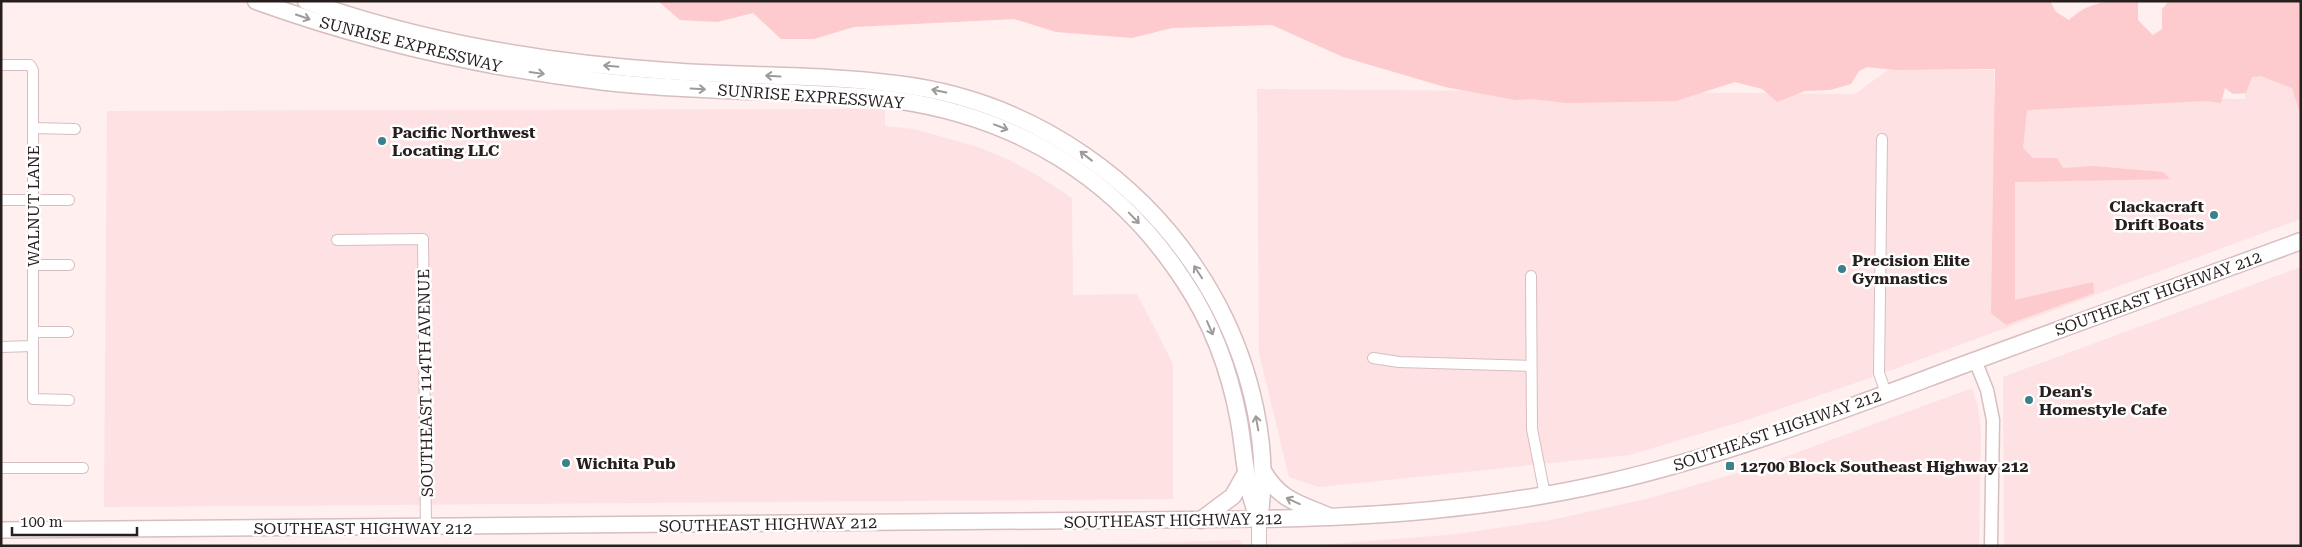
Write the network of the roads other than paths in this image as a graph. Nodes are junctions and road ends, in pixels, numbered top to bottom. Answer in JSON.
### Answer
{"nodes":[{"id":1,"x":256,"y":1,"type":"edge"},
{"id":2,"x":306,"y":1,"type":"edge"},
{"id":3,"x":1,"y":64,"type":"edge"},
{"id":4,"x":33,"y":128,"type":"junction"},
{"id":5,"x":74,"y":129,"type":"dead end"},
{"id":6,"x":1882,"y":139,"type":"dead end"},
{"id":7,"x":1,"y":200,"type":"edge"},
{"id":8,"x":33,"y":200,"type":"junction"},
{"id":9,"x":69,"y":200,"type":"dead end"},
{"id":10,"x":337,"y":240,"type":"dead end"},
{"id":11,"x":2301,"y":241,"type":"edge"},
{"id":12,"x":33,"y":265,"type":"junction"},
{"id":13,"x":69,"y":265,"type":"dead end"},
{"id":14,"x":1531,"y":276,"type":"dead end"},
{"id":15,"x":33,"y":332,"type":"junction"},
{"id":16,"x":68,"y":332,"type":"dead end"},
{"id":17,"x":32,"y":346,"type":"junction"},
{"id":18,"x":1,"y":347,"type":"edge"},
{"id":19,"x":1373,"y":358,"type":"dead end"},
{"id":20,"x":1975,"y":360,"type":"junction"},
{"id":21,"x":1531,"y":366,"type":"junction"},
{"id":22,"x":1886,"y":394,"type":"junction"},
{"id":23,"x":68,"y":400,"type":"dead end"},
{"id":24,"x":1,"y":468,"type":"edge"},
{"id":25,"x":83,"y":468,"type":"dead end"},
{"id":26,"x":1263,"y":471,"type":"junction"},
{"id":27,"x":1246,"y":473,"type":"junction"},
{"id":28,"x":1545,"y":495,"type":"junction"},
{"id":29,"x":1332,"y":517,"type":"junction"},
{"id":30,"x":1201,"y":520,"type":"junction"},
{"id":31,"x":1259,"y":520,"type":"junction"},
{"id":32,"x":426,"y":527,"type":"junction"},
{"id":33,"x":1,"y":530,"type":"edge"},
{"id":34,"x":1259,"y":546,"type":"edge"},
{"id":35,"x":1991,"y":546,"type":"edge"}],
"edges":[{"from":1,"to":27,"type":"highway","name":"SUNRISE EXPRESSWAY","one_way":true},
{"from":26,"to":2,"type":"highway","name":"SUNRISE EXPRESSWAY","one_way":true},
{"from":3,"to":4,"type":"street","name":"WALNUT LANE"},
{"from":4,"to":5,"type":"street"},
{"from":4,"to":8,"type":"street","name":"WALNUT LANE"},
{"from":6,"to":22,"type":"street"},
{"from":7,"to":8,"type":"street"},
{"from":8,"to":9,"type":"street"},
{"from":8,"to":12,"type":"street","name":"WALNUT LANE"},
{"from":10,"to":32,"type":"street","name":"SOUTHEAST 114TH AVENUE"},
{"from":11,"to":20,"type":"highway","name":"SOUTHEAST HIGHWAY 212"},
{"from":12,"to":13,"type":"street"},
{"from":12,"to":15,"type":"street","name":"WALNUT LANE"},
{"from":14,"to":21,"type":"street"},
{"from":15,"to":16,"type":"street"},
{"from":15,"to":17,"type":"street","name":"WALNUT LANE"},
{"from":17,"to":18,"type":"street"},
{"from":17,"to":23,"type":"street","name":"WALNUT LANE"},
{"from":19,"to":21,"type":"street"},
{"from":20,"to":22,"type":"highway","name":"SOUTHEAST HIGHWAY 212"},
{"from":20,"to":35,"type":"street"},
{"from":21,"to":28,"type":"street"},
{"from":22,"to":28,"type":"highway","name":"SOUTHEAST HIGHWAY 212"},
{"from":24,"to":25,"type":"street"},
{"from":29,"to":26,"type":"highway","one_way":true},
{"from":26,"to":31,"type":"highway","name":"SUNRISE EXPRESSWAY"},
{"from":27,"to":30,"type":"highway"},
{"from":27,"to":31,"type":"highway","name":"SUNRISE EXPRESSWAY"},
{"from":28,"to":29,"type":"highway","name":"SOUTHEAST HIGHWAY 212"},
{"from":29,"to":31,"type":"highway","name":"SOUTHEAST HIGHWAY 212"},
{"from":30,"to":31,"type":"main road","name":"SOUTHEAST HIGHWAY 212"},
{"from":30,"to":32,"type":"main road","name":"SOUTHEAST HIGHWAY 212"},
{"from":31,"to":34,"type":"main road"},
{"from":32,"to":33,"type":"main road","name":"SOUTHEAST HIGHWAY 212"}]}
